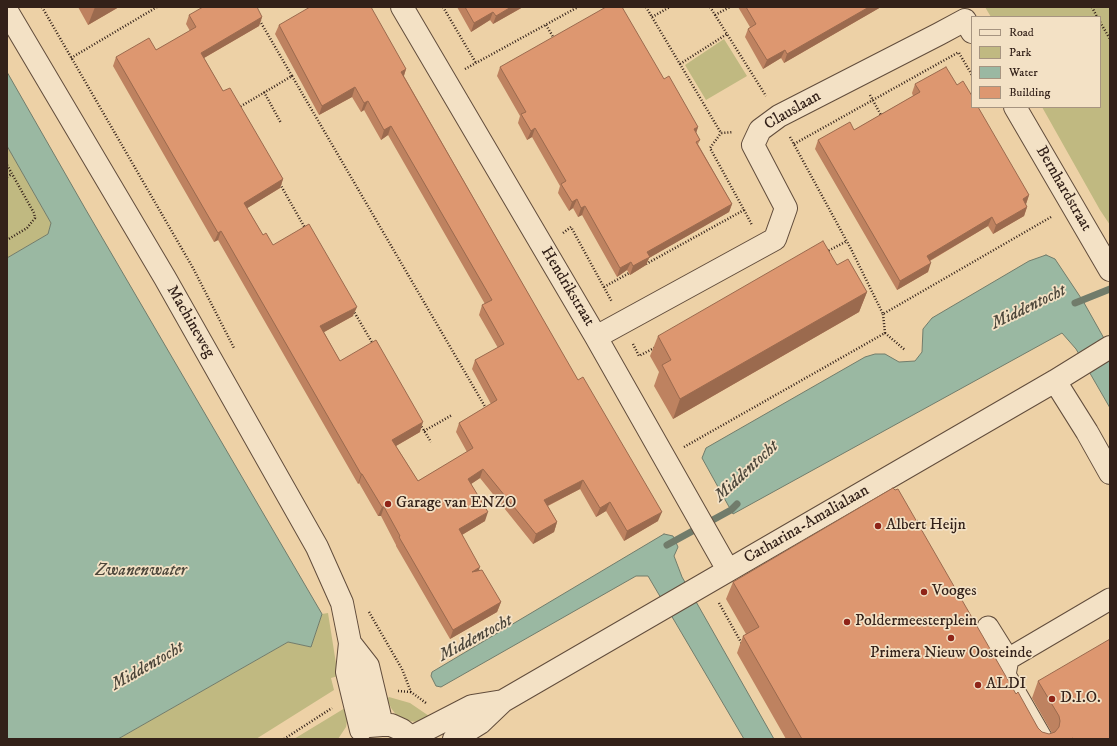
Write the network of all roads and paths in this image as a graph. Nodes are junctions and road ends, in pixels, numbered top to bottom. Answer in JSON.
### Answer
{"nodes":[{"id":1,"x":157,"y":7,"type":"edge"},
{"id":2,"x":402,"y":7,"type":"edge"},
{"id":3,"x":443,"y":7,"type":"edge"},
{"id":4,"x":578,"y":7,"type":"edge"},
{"id":5,"x":646,"y":7,"type":"edge"},
{"id":6,"x":670,"y":7,"type":"edge"},
{"id":7,"x":710,"y":7,"type":"edge"},
{"id":8,"x":730,"y":7,"type":"edge"},
{"id":9,"x":1092,"y":7,"type":"edge"},
{"id":10,"x":7,"y":11,"type":"edge"},
{"id":11,"x":715,"y":15,"type":"junction"},
{"id":12,"x":1096,"y":16,"type":"edge"},
{"id":13,"x":652,"y":17,"type":"junction"},
{"id":14,"x":259,"y":20,"type":"edge"},
{"id":15,"x":546,"y":24,"type":"junction"},
{"id":16,"x":1101,"y":24,"type":"edge"},
{"id":17,"x":968,"y":26,"type":"edge"},
{"id":18,"x":946,"y":30,"type":"junction"},
{"id":19,"x":727,"y":34,"type":"junction"},
{"id":20,"x":1110,"y":39,"type":"edge"},
{"id":21,"x":557,"y":44,"type":"edge"},
{"id":22,"x":959,"y":53,"type":"junction"},
{"id":23,"x":71,"y":58,"type":"dead end"},
{"id":24,"x":476,"y":64,"type":"junction"},
{"id":25,"x":680,"y":64,"type":"junction"},
{"id":26,"x":971,"y":73,"type":"edge"},
{"id":27,"x":292,"y":76,"type":"junction"},
{"id":28,"x":859,"y":76,"type":"junction"},
{"id":29,"x":446,"y":80,"type":"junction"},
{"id":30,"x":264,"y":92,"type":"junction"},
{"id":31,"x":873,"y":101,"type":"junction"},
{"id":32,"x":1017,"y":108,"type":"edge"},
{"id":33,"x":242,"y":114,"type":"edge"},
{"id":34,"x":779,"y":116,"type":"junction"},
{"id":35,"x":885,"y":120,"type":"edge"},
{"id":36,"x":281,"y":123,"type":"dead end"},
{"id":37,"x":760,"y":130,"type":"junction"},
{"id":38,"x":721,"y":133,"type":"junction"},
{"id":39,"x":794,"y":144,"type":"junction"},
{"id":40,"x":7,"y":165,"type":"edge"},
{"id":41,"x":12,"y":174,"type":"junction"},
{"id":42,"x":7,"y":177,"type":"edge"},
{"id":43,"x":279,"y":183,"type":"edge"},
{"id":44,"x":1072,"y":205,"type":"junction"},
{"id":45,"x":307,"y":231,"type":"edge"},
{"id":46,"x":7,"y":240,"type":"edge"},
{"id":47,"x":847,"y":241,"type":"junction"},
{"id":48,"x":542,"y":245,"type":"junction"},
{"id":49,"x":819,"y":256,"type":"edge"},
{"id":50,"x":644,"y":265,"type":"edge"},
{"id":51,"x":637,"y":269,"type":"edge"},
{"id":52,"x":1110,"y":270,"type":"edge"},
{"id":53,"x":604,"y":287,"type":"junction"},
{"id":54,"x":351,"y":306,"type":"edge"},
{"id":55,"x":883,"y":314,"type":"junction"},
{"id":56,"x":623,"y":323,"type":"junction"},
{"id":57,"x":885,"y":333,"type":"junction"},
{"id":58,"x":596,"y":337,"type":"junction"},
{"id":59,"x":660,"y":345,"type":"edge"},
{"id":60,"x":1110,"y":347,"type":"edge"},
{"id":61,"x":376,"y":348,"type":"edge"},
{"id":62,"x":905,"y":350,"type":"dead end"},
{"id":63,"x":1055,"y":381,"type":"junction"},
{"id":64,"x":482,"y":413,"type":"edge"},
{"id":65,"x":452,"y":415,"type":"dead end"},
{"id":66,"x":420,"y":424,"type":"edge"},
{"id":67,"x":424,"y":431,"type":"junction"},
{"id":68,"x":431,"y":442,"type":"dead end"},
{"id":69,"x":665,"y":458,"type":"junction"},
{"id":70,"x":1110,"y":473,"type":"edge"},
{"id":71,"x":912,"y":519,"type":"edge"},
{"id":72,"x":928,"y":525,"type":"dead end"},
{"id":73,"x":728,"y":570,"type":"junction"},
{"id":74,"x":702,"y":584,"type":"junction"},
{"id":75,"x":1110,"y":599,"type":"edge"},
{"id":76,"x":988,"y":627,"type":"dead end"},
{"id":77,"x":350,"y":643,"type":"junction"},
{"id":78,"x":744,"y":649,"type":"edge"},
{"id":79,"x":1008,"y":659,"type":"junction"},
{"id":80,"x":503,"y":701,"type":"junction"},
{"id":81,"x":382,"y":725,"type":"junction"},
{"id":82,"x":355,"y":734,"type":"edge"},
{"id":83,"x":412,"y":738,"type":"edge"},
{"id":84,"x":454,"y":739,"type":"edge"},
{"id":85,"x":1042,"y":739,"type":"edge"}],
"edges":[{"from":1,"to":23,"type":"path"},
{"from":2,"to":29,"type":"street","name":"Hendrikstraat"},
{"from":3,"to":24,"type":"path"},
{"from":4,"to":15,"type":"path"},
{"from":5,"to":13,"type":"path"},
{"from":6,"to":13,"type":"path"},
{"from":7,"to":11,"type":"path"},
{"from":8,"to":11,"type":"path"},
{"from":9,"to":12,"type":"path"},
{"from":10,"to":77,"type":"street","name":"Machineweg"},
{"from":11,"to":19,"type":"path"},
{"from":13,"to":25,"type":"path"},
{"from":14,"to":27,"type":"path"},
{"from":15,"to":21,"type":"path"},
{"from":15,"to":24,"type":"path"},
{"from":16,"to":20,"type":"path"},
{"from":17,"to":18,"type":"street","name":"Clauslaan"},
{"from":18,"to":22,"type":"path"},
{"from":18,"to":28,"type":"street","name":"Clauslaan"},
{"from":19,"to":25,"type":"path"},
{"from":19,"to":34,"type":"path"},
{"from":22,"to":26,"type":"path"},
{"from":22,"to":31,"type":"path"},
{"from":24,"to":29,"type":"path"},
{"from":25,"to":38,"type":"path"},
{"from":27,"to":30,"type":"path"},
{"from":27,"to":64,"type":"path"},
{"from":28,"to":31,"type":"path"},
{"from":28,"to":34,"type":"street","name":"Clauslaan"},
{"from":29,"to":48,"type":"street","name":"Hendrikstraat"},
{"from":30,"to":33,"type":"path"},
{"from":30,"to":36,"type":"path"},
{"from":31,"to":35,"type":"path"},
{"from":31,"to":39,"type":"path"},
{"from":32,"to":44,"type":"street","name":"Bernhardstraat"},
{"from":34,"to":37,"type":"street","name":"Clauslaan"},
{"from":34,"to":39,"type":"path"},
{"from":37,"to":38,"type":"path"},
{"from":37,"to":56,"type":"street","name":"Clauslaan"},
{"from":38,"to":50,"type":"path"},
{"from":39,"to":47,"type":"path"},
{"from":40,"to":41,"type":"path"},
{"from":41,"to":42,"type":"path"},
{"from":41,"to":46,"type":"path"},
{"from":43,"to":45,"type":"path"},
{"from":44,"to":52,"type":"street","name":"Bernhardstraat"},
{"from":44,"to":55,"type":"path"},
{"from":47,"to":49,"type":"path"},
{"from":47,"to":55,"type":"path"},
{"from":48,"to":53,"type":"path"},
{"from":48,"to":58,"type":"street","name":"Hendrikstraat"},
{"from":51,"to":53,"type":"path"},
{"from":53,"to":56,"type":"path"},
{"from":54,"to":61,"type":"path"},
{"from":55,"to":57,"type":"path"},
{"from":56,"to":58,"type":"street","name":"Clauslaan"},
{"from":56,"to":59,"type":"path"},
{"from":57,"to":62,"type":"path"},
{"from":57,"to":69,"type":"path"},
{"from":58,"to":69,"type":"street","name":"Hendrikstraat"},
{"from":60,"to":63,"type":"street","name":"Catharina-Amalialaan"},
{"from":63,"to":70,"type":"street"},
{"from":63,"to":73,"type":"street","name":"Catharina-Amalialaan"},
{"from":65,"to":67,"type":"path"},
{"from":66,"to":67,"type":"path"},
{"from":67,"to":68,"type":"path"},
{"from":69,"to":73,"type":"street","name":"Hendrikstraat"},
{"from":71,"to":72,"type":"path"},
{"from":73,"to":74,"type":"street","name":"Catharina-Amalialaan"},
{"from":74,"to":78,"type":"path"},
{"from":74,"to":80,"type":"street","name":"Catharina-Amalialaan"},
{"from":75,"to":79,"type":"street"},
{"from":76,"to":79,"type":"street"},
{"from":77,"to":81,"type":"street","name":"Machineweg"},
{"from":77,"to":82,"type":"street","name":"Machineweg"},
{"from":79,"to":85,"type":"street"},
{"from":80,"to":83,"type":"street","name":"Catharina-Amalialaan"},
{"from":80,"to":84,"type":"street","name":"Catharina-Amalialaan"},
{"from":81,"to":82,"type":"street"},
{"from":81,"to":83,"type":"street"}]}
